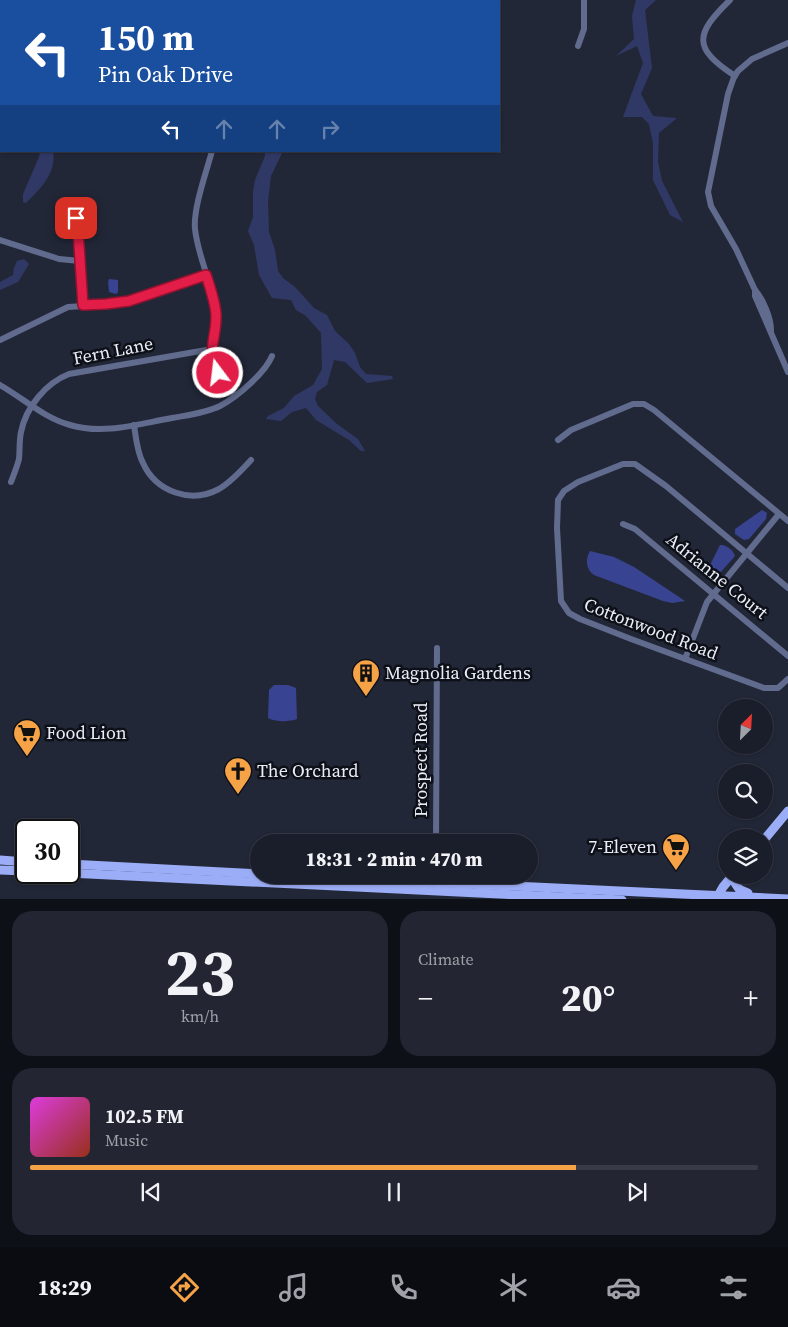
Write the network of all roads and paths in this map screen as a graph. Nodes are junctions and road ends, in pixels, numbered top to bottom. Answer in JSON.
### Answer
{"nodes":[{"id":1,"x":584,"y":0,"type":"edge"},
{"id":2,"x":730,"y":0,"type":"edge"},
{"id":3,"x":788,"y":43,"type":"edge"},
{"id":4,"x":578,"y":46,"type":"dead end"},
{"id":5,"x":735,"y":76,"type":"junction"},
{"id":6,"x":212,"y":152,"type":"edge"},
{"id":7,"x":76,"y":218,"type":"dead end"},
{"id":8,"x":0,"y":240,"type":"edge"},
{"id":9,"x":80,"y":261,"type":"junction"},
{"id":10,"x":206,"y":275,"type":"junction"},
{"id":11,"x":83,"y":305,"type":"junction"},
{"id":12,"x":0,"y":340,"type":"edge"},
{"id":13,"x":212,"y":349,"type":"junction"},
{"id":14,"x":272,"y":356,"type":"dead end"},
{"id":15,"x":788,"y":372,"type":"edge"},
{"id":16,"x":0,"y":385,"type":"edge"},
{"id":17,"x":235,"y":395,"type":"junction"},
{"id":18,"x":33,"y":406,"type":"junction"},
{"id":19,"x":134,"y":425,"type":"junction"},
{"id":20,"x":558,"y":440,"type":"dead end"},
{"id":21,"x":251,"y":460,"type":"dead end"},
{"id":22,"x":11,"y":482,"type":"dead end"},
{"id":23,"x":780,"y":514,"type":"junction"},
{"id":24,"x":788,"y":521,"type":"edge"},
{"id":25,"x":623,"y":524,"type":"dead end"},
{"id":26,"x":747,"y":554,"type":"junction"},
{"id":27,"x":788,"y":588,"type":"edge"},
{"id":28,"x":714,"y":593,"type":"junction"},
{"id":29,"x":437,"y":648,"type":"dead end"},
{"id":30,"x":788,"y":656,"type":"edge"},
{"id":31,"x":685,"y":659,"type":"junction"},
{"id":32,"x":788,"y":679,"type":"edge"},
{"id":33,"x":788,"y":811,"type":"edge"},
{"id":34,"x":773,"y":829,"type":"edge"},
{"id":35,"x":436,"y":834,"type":"edge"},
{"id":36,"x":0,"y":860,"type":"edge"},
{"id":37,"x":15,"y":861,"type":"edge"},
{"id":38,"x":80,"y":865,"type":"edge"},
{"id":39,"x":0,"y":870,"type":"edge"},
{"id":40,"x":15,"y":871,"type":"edge"},
{"id":41,"x":80,"y":873,"type":"edge"},
{"id":42,"x":250,"y":875,"type":"edge"},
{"id":43,"x":216,"y":877,"type":"junction"},
{"id":44,"x":250,"y":878,"type":"edge"},
{"id":45,"x":457,"y":884,"type":"edge"},
{"id":46,"x":727,"y":884,"type":"edge"},
{"id":47,"x":736,"y":884,"type":"edge"},
{"id":48,"x":542,"y":891,"type":"junction"},
{"id":49,"x":717,"y":897,"type":"edge"},
{"id":50,"x":784,"y":898,"type":"edge"},
{"id":51,"x":613,"y":899,"type":"edge"}],
"edges":[{"from":1,"to":4,"type":"street"},
{"from":2,"to":5,"type":"street"},
{"from":3,"to":5,"type":"street"},
{"from":5,"to":15,"type":"street"},
{"from":6,"to":10,"type":"street"},
{"from":7,"to":9,"type":"street"},
{"from":8,"to":9,"type":"street"},
{"from":9,"to":11,"type":"street"},
{"from":10,"to":11,"type":"street"},
{"from":10,"to":13,"type":"street"},
{"from":11,"to":12,"type":"street"},
{"from":13,"to":17,"type":"street"},
{"from":13,"to":18,"type":"street","name":"Fern Lane"},
{"from":14,"to":17,"type":"street"},
{"from":16,"to":18,"type":"street"},
{"from":17,"to":19,"type":"street"},
{"from":18,"to":19,"type":"street"},
{"from":18,"to":22,"type":"street","name":"Fern Lane"},
{"from":19,"to":21,"type":"street"},
{"from":20,"to":23,"type":"street"},
{"from":23,"to":24,"type":"street"},
{"from":23,"to":26,"type":"street"},
{"from":25,"to":28,"type":"street","name":"Adrianne Court"},
{"from":26,"to":27,"type":"street","name":"Cottonwood Road"},
{"from":26,"to":28,"type":"street"},
{"from":26,"to":31,"type":"street","name":"Cottonwood Road"},
{"from":28,"to":30,"type":"street","name":"Adrianne Court"},
{"from":28,"to":31,"type":"street"},
{"from":29,"to":35,"type":"street","name":"Prospect Road"},
{"from":31,"to":32,"type":"street","name":"Cottonwood Road"},
{"from":33,"to":34,"type":"main road"},
{"from":36,"to":37,"type":"main road"},
{"from":38,"to":43,"type":"main road"},
{"from":39,"to":40,"type":"main road"},
{"from":41,"to":43,"type":"main road"},
{"from":42,"to":43,"type":"main road"},
{"from":43,"to":44,"type":"main road"},
{"from":45,"to":48,"type":"main road"},
{"from":46,"to":49,"type":"main road"},
{"from":47,"to":50,"type":"main road"},
{"from":48,"to":49,"type":"main road"},
{"from":48,"to":51,"type":"main road"},
{"from":49,"to":50,"type":"main road"}]}
